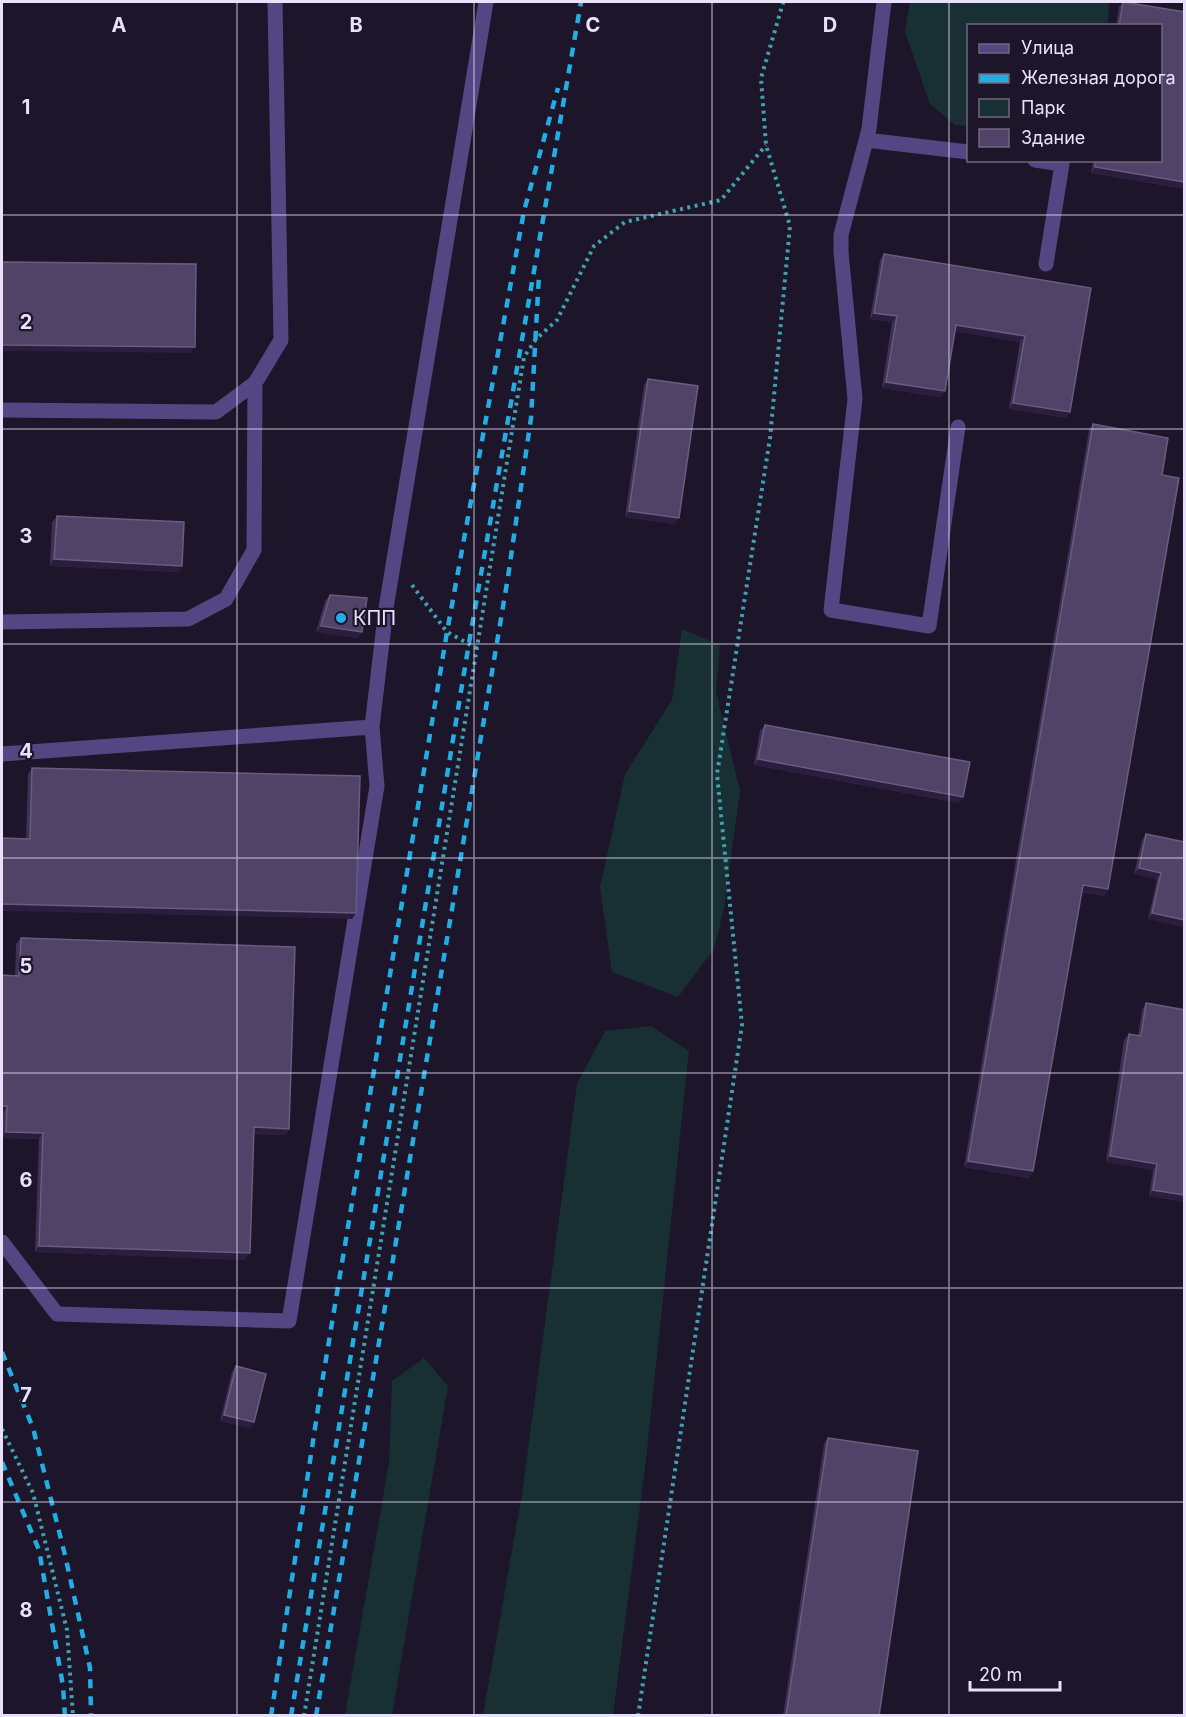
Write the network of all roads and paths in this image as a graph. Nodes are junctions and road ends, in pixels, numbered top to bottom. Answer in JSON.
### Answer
{"nodes":[{"id":1,"x":275,"y":2,"type":"edge"},
{"id":2,"x":486,"y":2,"type":"edge"},
{"id":3,"x":785,"y":2,"type":"edge"},
{"id":4,"x":884,"y":2,"type":"edge"},
{"id":5,"x":866,"y":140,"type":"junction"},
{"id":6,"x":766,"y":146,"type":"junction"},
{"id":7,"x":967,"y":152,"type":"edge"},
{"id":8,"x":1048,"y":162,"type":"edge"},
{"id":9,"x":1046,"y":264,"type":"dead end"},
{"id":10,"x":255,"y":383,"type":"junction"},
{"id":11,"x":2,"y":410,"type":"edge"},
{"id":12,"x":958,"y":427,"type":"dead end"},
{"id":13,"x":394,"y":560,"type":"junction"},
{"id":14,"x":2,"y":622,"type":"edge"},
{"id":15,"x":478,"y":649,"type":"junction"},
{"id":16,"x":372,"y":727,"type":"junction"},
{"id":17,"x":2,"y":754,"type":"edge"},
{"id":18,"x":2,"y":1242,"type":"edge"},
{"id":19,"x":2,"y":1430,"type":"edge"},
{"id":20,"x":73,"y":1716,"type":"edge"},
{"id":21,"x":304,"y":1716,"type":"edge"},
{"id":22,"x":638,"y":1716,"type":"edge"}],
"edges":[{"from":1,"to":10,"type":"lane"},
{"from":2,"to":13,"type":"lane"},
{"from":3,"to":6,"type":"path"},
{"from":4,"to":5,"type":"lane"},
{"from":5,"to":7,"type":"lane"},
{"from":5,"to":12,"type":"lane"},
{"from":6,"to":15,"type":"path"},
{"from":6,"to":22,"type":"path"},
{"from":8,"to":9,"type":"lane"},
{"from":10,"to":11,"type":"lane"},
{"from":10,"to":14,"type":"lane"},
{"from":13,"to":15,"type":"path"},
{"from":13,"to":16,"type":"lane"},
{"from":15,"to":21,"type":"path"},
{"from":16,"to":17,"type":"lane"},
{"from":16,"to":18,"type":"lane"},
{"from":19,"to":20,"type":"path"}]}
